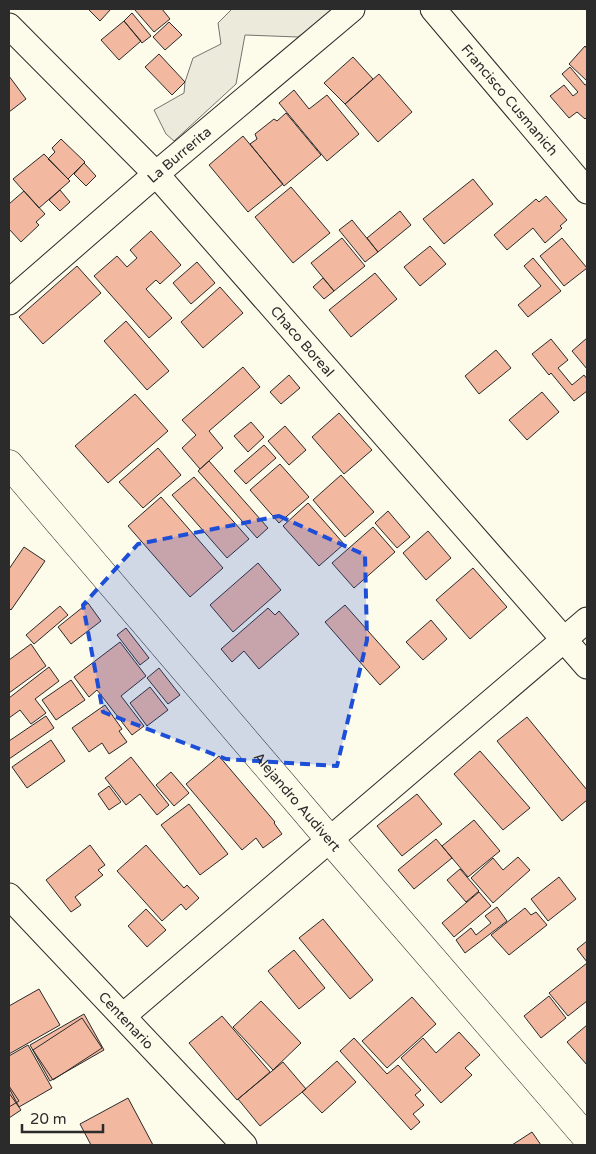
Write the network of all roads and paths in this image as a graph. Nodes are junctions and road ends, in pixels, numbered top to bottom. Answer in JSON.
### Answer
{"nodes":[{"id":1,"x":352,"y":9,"type":"edge"},
{"id":2,"x":434,"y":9,"type":"edge"},
{"id":3,"x":9,"y":26,"type":"edge"},
{"id":4,"x":156,"y":174,"type":"junction"},
{"id":5,"x":587,"y":191,"type":"edge"},
{"id":6,"x":9,"y":302,"type":"edge"},
{"id":7,"x":9,"y":464,"type":"edge"},
{"id":8,"x":587,"y":620,"type":"edge"},
{"id":9,"x":565,"y":640,"type":"junction"},
{"id":10,"x":587,"y":666,"type":"edge"},
{"id":11,"x":330,"y":840,"type":"junction"},
{"id":12,"x":9,"y":896,"type":"edge"},
{"id":13,"x":123,"y":1016,"type":"junction"},
{"id":14,"x":587,"y":1138,"type":"edge"},
{"id":15,"x":244,"y":1145,"type":"edge"}],
"edges":[{"from":1,"to":4,"type":"street","name":"La Burrerita"},
{"from":2,"to":5,"type":"street","name":"Francisco Cusmanich"},
{"from":3,"to":4,"type":"street","name":"Chaco Boreal"},
{"from":4,"to":6,"type":"street","name":"La Burrerita"},
{"from":4,"to":9,"type":"street","name":"Chaco Boreal"},
{"from":7,"to":11,"type":"street","name":"Alejandro Audivert"},
{"from":8,"to":9,"type":"street"},
{"from":9,"to":10,"type":"street","name":"Chaco Boreal"},
{"from":9,"to":11,"type":"street"},
{"from":11,"to":13,"type":"street"},
{"from":11,"to":14,"type":"street","name":"Alejandro Audivert"},
{"from":12,"to":13,"type":"street","name":"Centenario"},
{"from":13,"to":15,"type":"street","name":"Centenario"}]}
